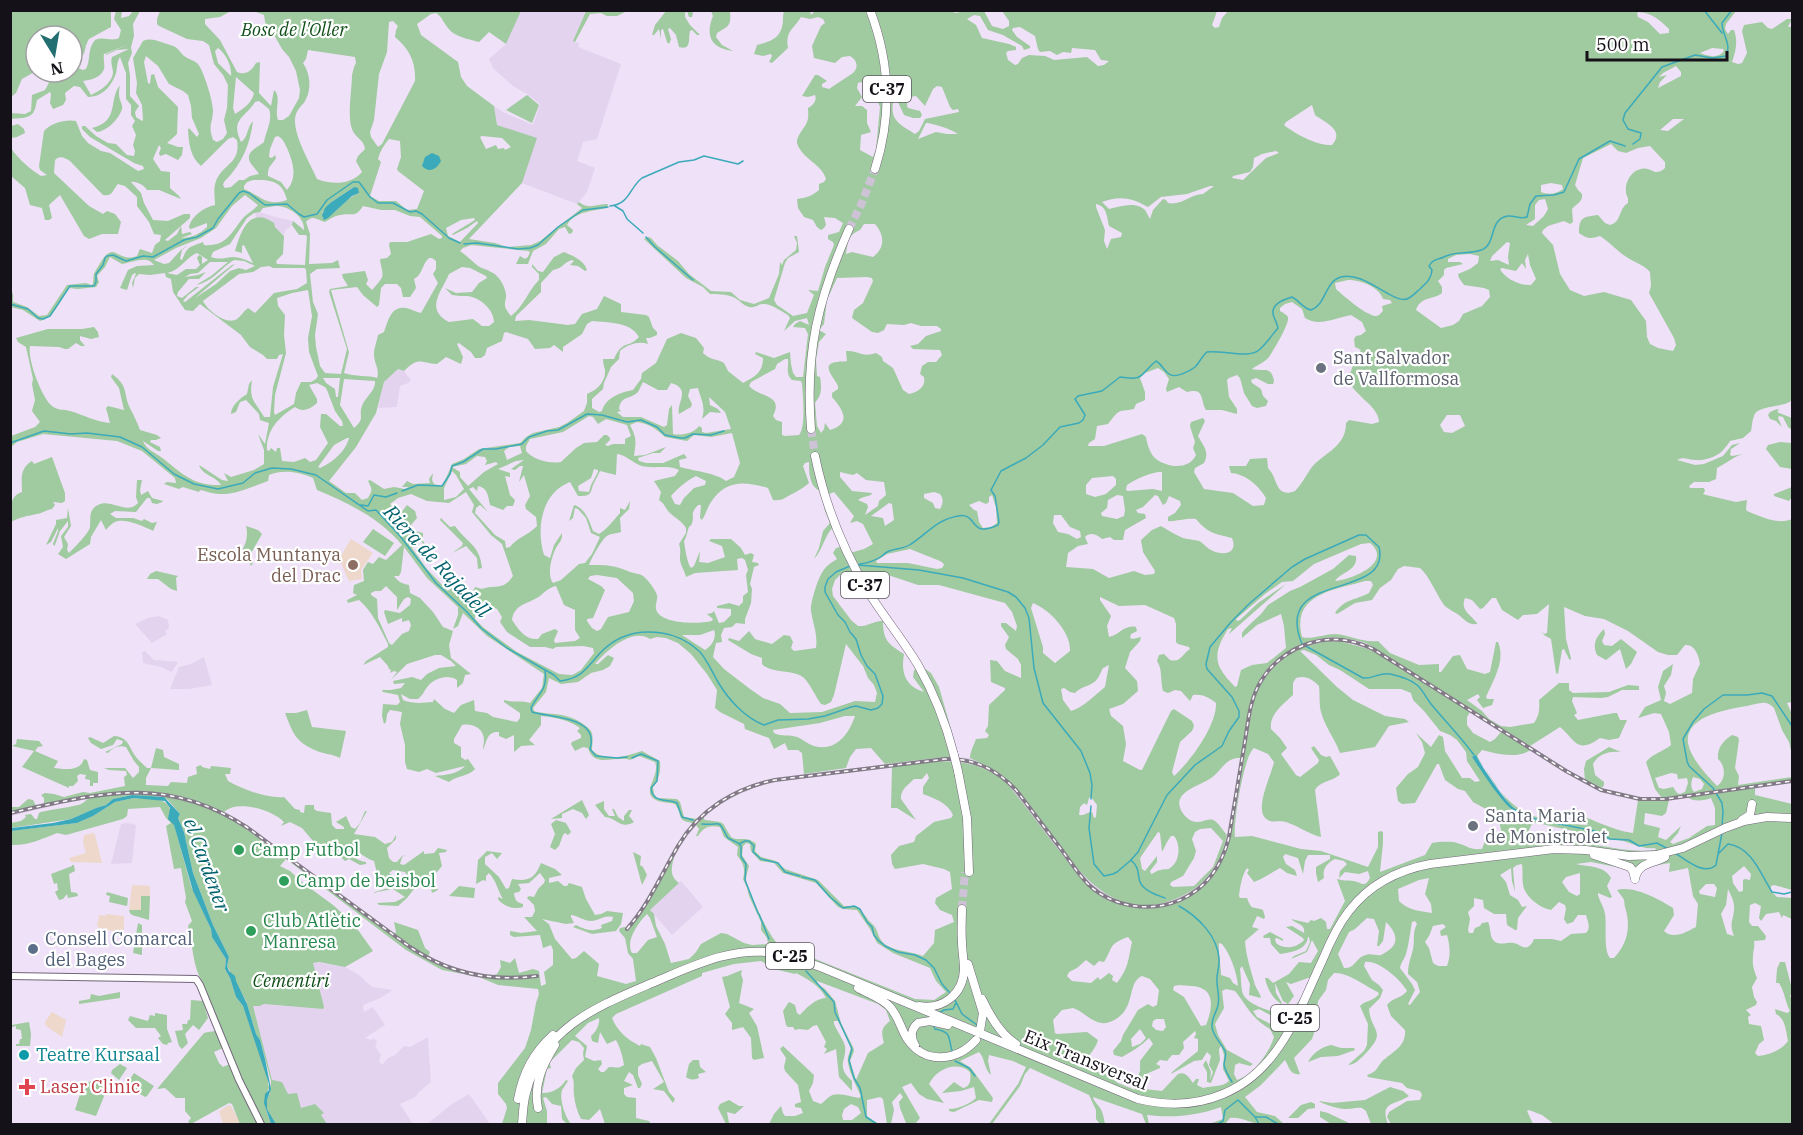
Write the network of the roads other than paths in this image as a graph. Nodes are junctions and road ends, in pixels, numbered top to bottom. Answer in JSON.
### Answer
{"nodes":[{"id":1,"x":870,"y":10,"type":"edge"},
{"id":2,"x":875,"y":169,"type":"tunnel mouth"},
{"id":3,"x":849,"y":229,"type":"tunnel mouth"},
{"id":4,"x":811,"y":429,"type":"tunnel mouth"},
{"id":5,"x":815,"y":456,"type":"tunnel mouth"},
{"id":6,"x":1792,"y":818,"type":"edge"},
{"id":7,"x":1732,"y":826,"type":"junction"},
{"id":8,"x":1712,"y":835,"type":"junction"},
{"id":9,"x":1685,"y":849,"type":"junction"},
{"id":10,"x":1594,"y":855,"type":"junction"},
{"id":11,"x":1665,"y":856,"type":"junction"},
{"id":12,"x":967,"y":872,"type":"tunnel mouth"},
{"id":13,"x":964,"y":909,"type":"tunnel mouth"},
{"id":14,"x":965,"y":959,"type":"junction"},
{"id":15,"x":10,"y":976,"type":"edge"},
{"id":16,"x":858,"y":988,"type":"junction"},
{"id":17,"x":903,"y":1002,"type":"junction"},
{"id":18,"x":948,"y":1025,"type":"junction"},
{"id":19,"x":979,"y":1031,"type":"dead end"},
{"id":20,"x":562,"y":1035,"type":"junction"},
{"id":21,"x":1035,"y":1056,"type":"junction"},
{"id":22,"x":525,"y":1098,"type":"junction"},
{"id":23,"x":538,"y":1108,"type":"dead end"},
{"id":24,"x":261,"y":1125,"type":"edge"},
{"id":25,"x":523,"y":1125,"type":"edge"}],
"edges":[{"from":1,"to":2,"type":"highway","number":"C-37"},
{"from":3,"to":4,"type":"highway"},
{"from":5,"to":12,"type":"highway","number":"C-37","bridge":true},
{"from":6,"to":7,"type":"highway","name":"Eix Transversal","number":"C-25"},
{"from":6,"to":7,"type":"highway"},
{"from":7,"to":8,"type":"highway","name":"Eix Transversal","number":"C-25"},
{"from":8,"to":9,"type":"highway","name":"Eix Transversal","number":"C-25"},
{"from":8,"to":9,"type":"highway","name":"Eix Transversal","number":"C-25"},
{"from":9,"to":11,"type":"highway","name":"Eix Transversal","number":"C-25"},
{"from":10,"to":11,"type":"highway","name":"Eix Transversal","number":"C-25"},
{"from":10,"to":11,"type":"highway"},
{"from":10,"to":18,"type":"highway","name":"Eix Transversal","number":"C-25"},
{"from":11,"to":21,"type":"highway","name":"Eix Transversal","number":"C-25"},
{"from":13,"to":14,"type":"highway"},
{"from":14,"to":17,"type":"highway"},
{"from":14,"to":19,"type":"highway"},
{"from":14,"to":21,"type":"highway"},
{"from":15,"to":24,"type":"main road"},
{"from":16,"to":18,"type":"highway","name":"Eix Transversal","number":"C-25"},
{"from":16,"to":18,"type":"highway"},
{"from":16,"to":20,"type":"highway","name":"Eix Transversal","number":"C-25"},
{"from":17,"to":21,"type":"highway","name":"Eix Transversal","number":"C-25"},
{"from":17,"to":22,"type":"highway","name":"Eix Transversal","number":"C-25"},
{"from":20,"to":22,"type":"highway","name":"Eix Transversal","number":"C-25"},
{"from":20,"to":23,"type":"highway"},
{"from":22,"to":25,"type":"highway","name":"Eix Transversal","number":"C-25"}]}
